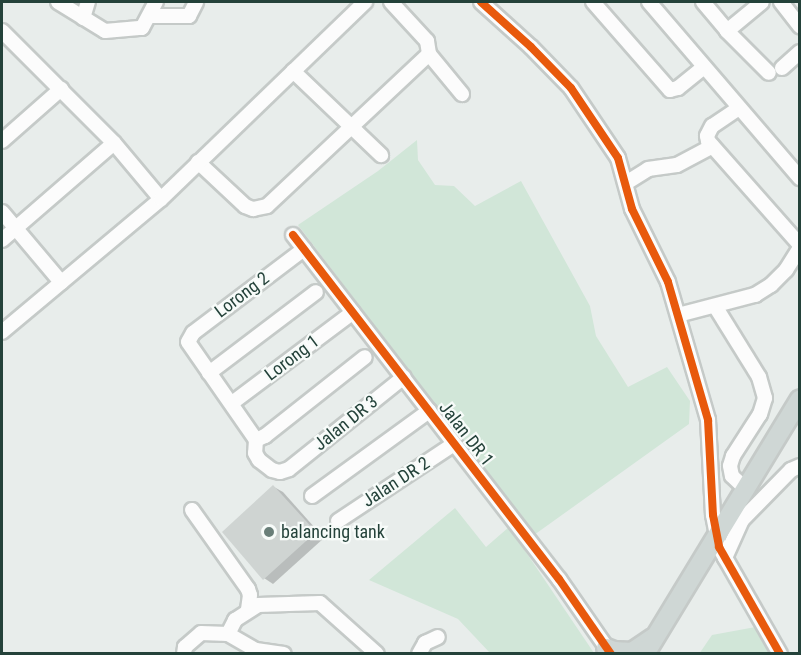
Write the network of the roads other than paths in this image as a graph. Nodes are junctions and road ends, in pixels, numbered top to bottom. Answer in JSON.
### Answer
{"nodes":[{"id":1,"x":58,"y":2,"type":"edge"},
{"id":2,"x":88,"y":2,"type":"edge"},
{"id":3,"x":156,"y":2,"type":"edge"},
{"id":4,"x":196,"y":2,"type":"edge"},
{"id":5,"x":365,"y":2,"type":"edge"},
{"id":6,"x":391,"y":2,"type":"edge"},
{"id":7,"x":481,"y":2,"type":"edge"},
{"id":8,"x":593,"y":2,"type":"edge"},
{"id":9,"x":649,"y":2,"type":"edge"},
{"id":10,"x":703,"y":2,"type":"edge"},
{"id":11,"x":762,"y":2,"type":"edge"},
{"id":12,"x":781,"y":2,"type":"edge"},
{"id":13,"x":150,"y":16,"type":"junction"},
{"id":14,"x":83,"y":18,"type":"junction"},
{"id":15,"x":800,"y":26,"type":"edge"},
{"id":16,"x":2,"y":31,"type":"edge"},
{"id":17,"x":727,"y":31,"type":"junction"},
{"id":18,"x":800,"y":52,"type":"edge"},
{"id":19,"x":429,"y":54,"type":"junction"},
{"id":20,"x":704,"y":67,"type":"junction"},
{"id":21,"x":293,"y":71,"type":"junction"},
{"id":22,"x":61,"y":90,"type":"junction"},
{"id":23,"x":462,"y":94,"type":"dead end"},
{"id":24,"x":739,"y":108,"type":"junction"},
{"id":25,"x":353,"y":128,"type":"junction"},
{"id":26,"x":2,"y":141,"type":"edge"},
{"id":27,"x":114,"y":143,"type":"junction"},
{"id":28,"x":712,"y":146,"type":"junction"},
{"id":29,"x":381,"y":155,"type":"dead end"},
{"id":30,"x":198,"y":162,"type":"junction"},
{"id":31,"x":799,"y":175,"type":"edge"},
{"id":32,"x":626,"y":183,"type":"junction"},
{"id":33,"x":161,"y":199,"type":"junction"},
{"id":34,"x":2,"y":212,"type":"edge"},
{"id":35,"x":15,"y":228,"type":"junction"},
{"id":36,"x":293,"y":235,"type":"dead end"},
{"id":37,"x":2,"y":240,"type":"edge"},
{"id":38,"x":800,"y":246,"type":"edge"},
{"id":39,"x":304,"y":249,"type":"junction"},
{"id":40,"x":61,"y":282,"type":"junction"},
{"id":41,"x":316,"y":292,"type":"dead end"},
{"id":42,"x":715,"y":306,"type":"junction"},
{"id":43,"x":353,"y":312,"type":"junction"},
{"id":44,"x":678,"y":315,"type":"junction"},
{"id":45,"x":2,"y":332,"type":"edge"},
{"id":46,"x":365,"y":357,"type":"dead end"},
{"id":47,"x":209,"y":373,"type":"junction"},
{"id":48,"x":404,"y":377,"type":"junction"},
{"id":49,"x":800,"y":399,"type":"edge"},
{"id":50,"x":232,"y":404,"type":"junction"},
{"id":51,"x":429,"y":411,"type":"junction"},
{"id":52,"x":256,"y":440,"type":"junction"},
{"id":53,"x":454,"y":444,"type":"junction"},
{"id":54,"x":800,"y":466,"type":"edge"},
{"id":55,"x":745,"y":488,"type":"junction"},
{"id":56,"x":312,"y":496,"type":"dead end"},
{"id":57,"x":192,"y":510,"type":"dead end"},
{"id":58,"x":338,"y":521,"type":"dead end"},
{"id":59,"x":716,"y":536,"type":"junction"},
{"id":60,"x":725,"y":558,"type":"junction"},
{"id":61,"x":248,"y":609,"type":"junction"},
{"id":62,"x":658,"y":630,"type":"junction"},
{"id":63,"x":228,"y":634,"type":"junction"},
{"id":64,"x":438,"y":637,"type":"dead end"},
{"id":65,"x":609,"y":652,"type":"edge"},
{"id":66,"x":184,"y":654,"type":"edge"},
{"id":67,"x":284,"y":654,"type":"edge"},
{"id":68,"x":377,"y":654,"type":"edge"},
{"id":69,"x":419,"y":654,"type":"edge"},
{"id":70,"x":645,"y":654,"type":"edge"},
{"id":71,"x":780,"y":654,"type":"edge"}],
"edges":[{"from":1,"to":14,"type":"street"},
{"from":2,"to":14,"type":"street"},
{"from":3,"to":13,"type":"street"},
{"from":4,"to":13,"type":"street"},
{"from":5,"to":21,"type":"street"},
{"from":6,"to":19,"type":"street"},
{"from":7,"to":32,"type":"street"},
{"from":8,"to":20,"type":"street"},
{"from":9,"to":20,"type":"street"},
{"from":10,"to":17,"type":"street"},
{"from":11,"to":17,"type":"street"},
{"from":12,"to":15,"type":"street"},
{"from":13,"to":14,"type":"street"},
{"from":16,"to":22,"type":"street"},
{"from":17,"to":18,"type":"street"},
{"from":19,"to":23,"type":"street"},
{"from":19,"to":25,"type":"street"},
{"from":20,"to":24,"type":"street"},
{"from":21,"to":25,"type":"street"},
{"from":21,"to":30,"type":"street"},
{"from":22,"to":26,"type":"street"},
{"from":22,"to":27,"type":"street"},
{"from":24,"to":28,"type":"street"},
{"from":24,"to":31,"type":"street"},
{"from":25,"to":29,"type":"street"},
{"from":25,"to":30,"type":"street"},
{"from":27,"to":33,"type":"street"},
{"from":27,"to":35,"type":"street"},
{"from":28,"to":32,"type":"street"},
{"from":28,"to":38,"type":"street"},
{"from":30,"to":33,"type":"street"},
{"from":32,"to":44,"type":"street"},
{"from":33,"to":40,"type":"street"},
{"from":34,"to":35,"type":"street"},
{"from":35,"to":37,"type":"street"},
{"from":35,"to":40,"type":"street"},
{"from":36,"to":39,"type":"street","name":"Jalan DR 1"},
{"from":38,"to":42,"type":"street"},
{"from":39,"to":43,"type":"street","name":"Jalan DR 1"},
{"from":39,"to":47,"type":"street","name":"Lorong 2"},
{"from":40,"to":45,"type":"street"},
{"from":41,"to":47,"type":"street"},
{"from":42,"to":44,"type":"street"},
{"from":42,"to":55,"type":"street"},
{"from":43,"to":48,"type":"street","name":"Jalan DR 1"},
{"from":43,"to":50,"type":"street","name":"Lorong 1"},
{"from":44,"to":59,"type":"street"},
{"from":46,"to":52,"type":"street"},
{"from":47,"to":50,"type":"street"},
{"from":48,"to":51,"type":"street","name":"Jalan DR 1"},
{"from":48,"to":52,"type":"street","name":"Jalan DR 3"},
{"from":49,"to":55,"type":"main road"},
{"from":50,"to":52,"type":"street"},
{"from":51,"to":53,"type":"street","name":"Jalan DR 1"},
{"from":51,"to":56,"type":"street"},
{"from":53,"to":58,"type":"street","name":"Jalan DR 2"},
{"from":53,"to":65,"type":"street","name":"Jalan DR 1"},
{"from":54,"to":60,"type":"street"},
{"from":55,"to":59,"type":"main road"},
{"from":57,"to":61,"type":"street"},
{"from":59,"to":60,"type":"street"},
{"from":59,"to":62,"type":"main road"},
{"from":60,"to":71,"type":"street"},
{"from":61,"to":63,"type":"street"},
{"from":61,"to":68,"type":"street"},
{"from":62,"to":65,"type":"main road"},
{"from":62,"to":70,"type":"main road"},
{"from":63,"to":66,"type":"street"},
{"from":63,"to":67,"type":"street"},
{"from":64,"to":69,"type":"street"}]}
